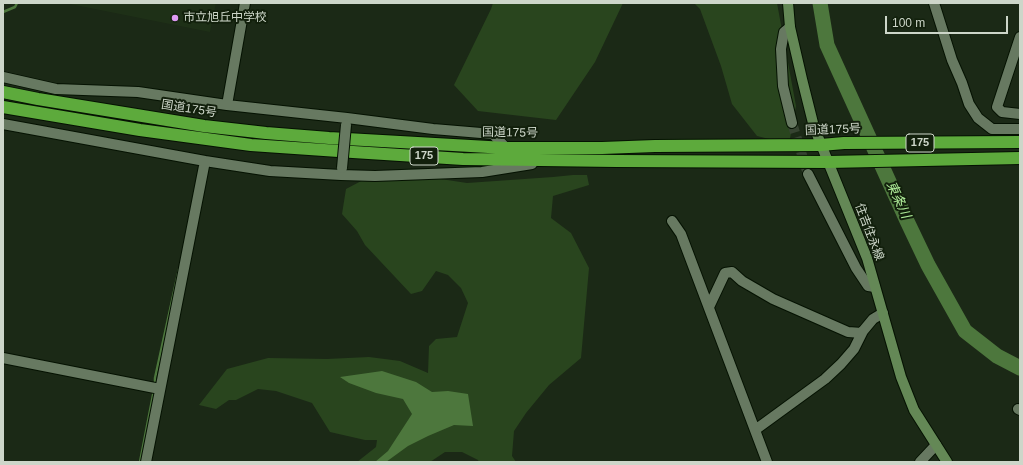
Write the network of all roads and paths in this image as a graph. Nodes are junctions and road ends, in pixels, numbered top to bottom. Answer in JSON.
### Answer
{"nodes":[{"id":1,"x":245,"y":3,"type":"edge"},
{"id":2,"x":788,"y":3,"type":"edge"},
{"id":3,"x":934,"y":3,"type":"edge"},
{"id":4,"x":790,"y":27,"type":"junction"},
{"id":5,"x":1020,"y":37,"type":"edge"},
{"id":6,"x":3,"y":77,"type":"edge"},
{"id":7,"x":3,"y":92,"type":"edge"},
{"id":8,"x":227,"y":105,"type":"junction"},
{"id":9,"x":3,"y":106,"type":"edge"},
{"id":10,"x":1020,"y":114,"type":"edge"},
{"id":11,"x":347,"y":122,"type":"junction"},
{"id":12,"x":3,"y":124,"type":"edge"},
{"id":13,"x":792,"y":124,"type":"tunnel mouth"},
{"id":14,"x":1020,"y":129,"type":"edge"},
{"id":15,"x":1020,"y":142,"type":"edge"},
{"id":16,"x":821,"y":145,"type":"junction"},
{"id":17,"x":506,"y":148,"type":"junction"},
{"id":18,"x":1020,"y":158,"type":"edge"},
{"id":19,"x":556,"y":160,"type":"junction"},
{"id":20,"x":205,"y":161,"type":"junction"},
{"id":21,"x":828,"y":162,"type":"junction"},
{"id":22,"x":342,"y":172,"type":"junction"},
{"id":23,"x":808,"y":174,"type":"tunnel mouth"},
{"id":24,"x":672,"y":221,"type":"dead end"},
{"id":25,"x":875,"y":287,"type":"junction"},
{"id":26,"x":709,"y":307,"type":"junction"},
{"id":27,"x":883,"y":313,"type":"junction"},
{"id":28,"x":862,"y":333,"type":"junction"},
{"id":29,"x":3,"y":358,"type":"edge"},
{"id":30,"x":160,"y":389,"type":"junction"},
{"id":31,"x":755,"y":430,"type":"junction"},
{"id":32,"x":936,"y":444,"type":"junction"},
{"id":33,"x":146,"y":462,"type":"edge"},
{"id":34,"x":767,"y":462,"type":"edge"},
{"id":35,"x":920,"y":462,"type":"edge"},
{"id":36,"x":947,"y":462,"type":"edge"}],
"edges":[{"from":1,"to":8,"type":"street"},
{"from":2,"to":4,"type":"main road","name":"住吉住永線"},
{"from":3,"to":14,"type":"street"},
{"from":4,"to":13,"type":"street"},
{"from":4,"to":16,"type":"main road","name":"住吉住永線"},
{"from":5,"to":10,"type":"street"},
{"from":6,"to":8,"type":"street"},
{"from":7,"to":17,"type":"highway","name":"国道175号","number":"175"},
{"from":8,"to":11,"type":"street"},
{"from":9,"to":19,"type":"highway","number":"175"},
{"from":11,"to":17,"type":"street"},
{"from":11,"to":22,"type":"street","bridge":true},
{"from":12,"to":20,"type":"street"},
{"from":15,"to":16,"type":"highway","name":"国道175号","number":"175"},
{"from":16,"to":17,"type":"highway","name":"国道175号","number":"175"},
{"from":16,"to":21,"type":"main road","name":"住吉住永線"},
{"from":18,"to":21,"type":"highway","number":"175"},
{"from":19,"to":21,"type":"highway","number":"175"},
{"from":19,"to":22,"type":"street"},
{"from":20,"to":22,"type":"street"},
{"from":20,"to":30,"type":"street"},
{"from":21,"to":25,"type":"main road","name":"住吉住永線"},
{"from":23,"to":25,"type":"street"},
{"from":24,"to":26,"type":"street"},
{"from":25,"to":27,"type":"main road","name":"住吉住永線"},
{"from":26,"to":28,"type":"street"},
{"from":26,"to":31,"type":"street"},
{"from":27,"to":28,"type":"street"},
{"from":27,"to":32,"type":"main road","name":"住吉住永線"},
{"from":28,"to":31,"type":"street"},
{"from":29,"to":30,"type":"street"},
{"from":30,"to":33,"type":"street"},
{"from":31,"to":34,"type":"street"},
{"from":32,"to":35,"type":"street"},
{"from":32,"to":36,"type":"main road","name":"住吉住永線"}]}
